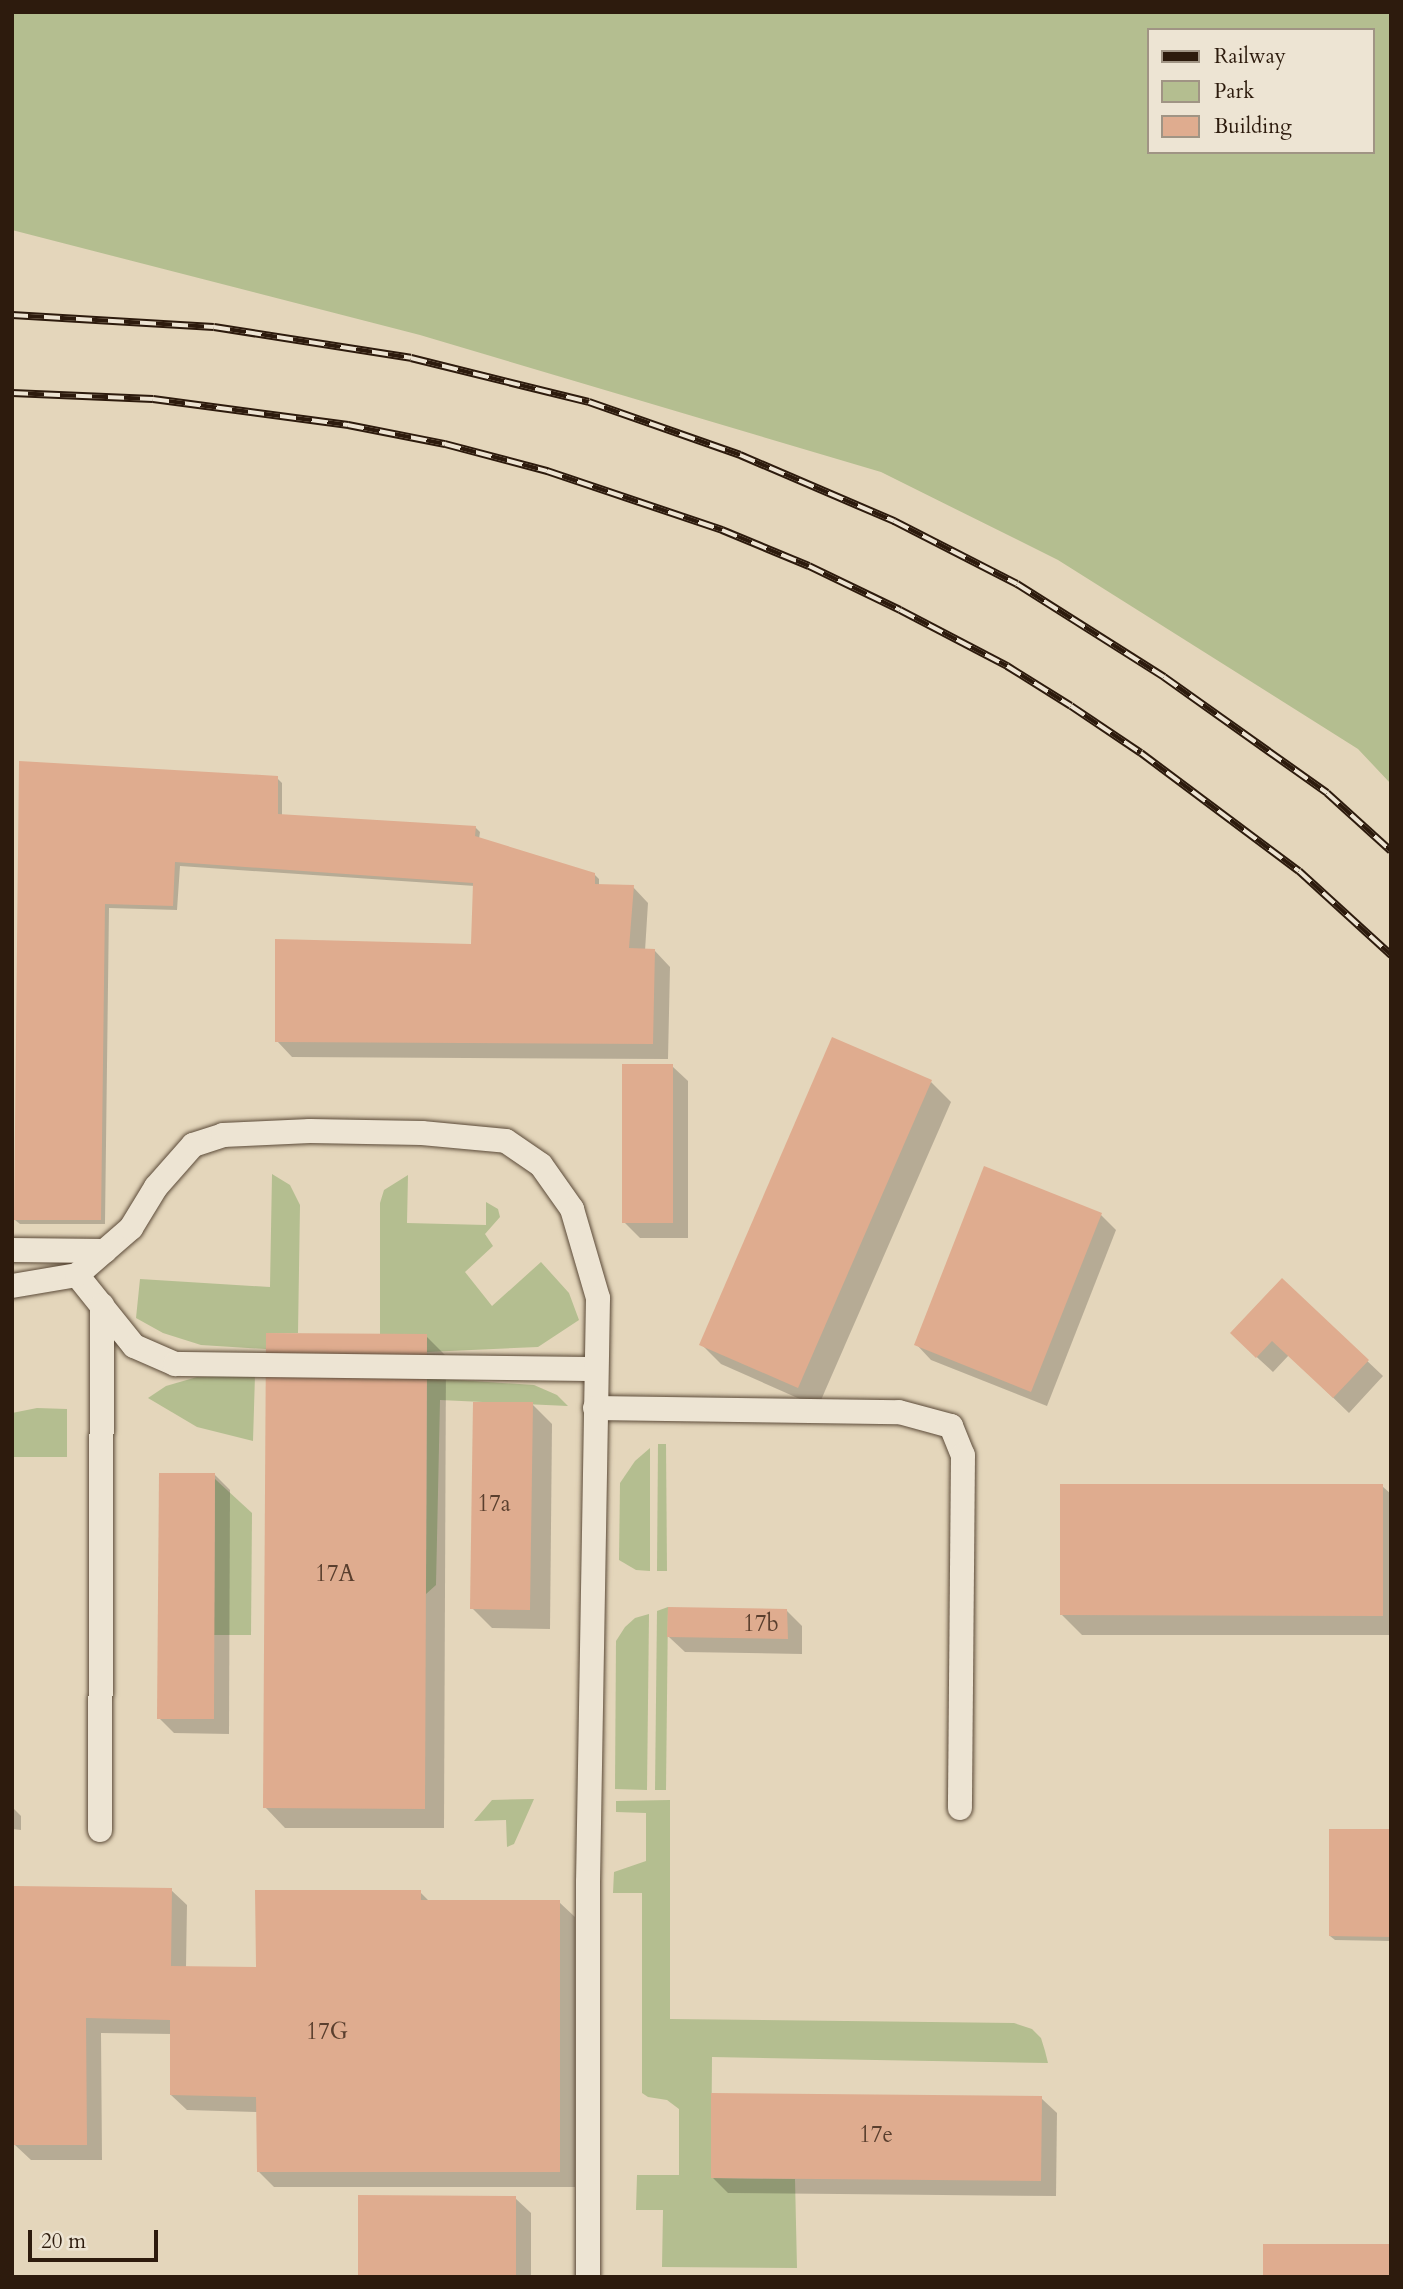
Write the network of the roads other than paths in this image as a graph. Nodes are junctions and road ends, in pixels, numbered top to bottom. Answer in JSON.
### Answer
{"nodes":[{"id":1,"x":12,"y":1250,"type":"edge"},
{"id":2,"x":105,"y":1251,"type":"junction"},
{"id":3,"x":77,"y":1275,"type":"junction"},
{"id":4,"x":12,"y":1286,"type":"edge"},
{"id":5,"x":102,"y":1305,"type":"junction"},
{"id":6,"x":596,"y":1369,"type":"junction"},
{"id":7,"x":596,"y":1408,"type":"junction"},
{"id":8,"x":960,"y":1808,"type":"dead end"},
{"id":9,"x":100,"y":1830,"type":"dead end"},
{"id":10,"x":588,"y":2277,"type":"edge"}],
"edges":[{"from":1,"to":2,"type":"lane"},
{"from":2,"to":3,"type":"lane"},
{"from":2,"to":6,"type":"lane"},
{"from":3,"to":4,"type":"lane"},
{"from":3,"to":5,"type":"lane"},
{"from":5,"to":6,"type":"lane"},
{"from":5,"to":9,"type":"lane"},
{"from":6,"to":7,"type":"lane"},
{"from":7,"to":8,"type":"lane"},
{"from":7,"to":10,"type":"lane"}]}
